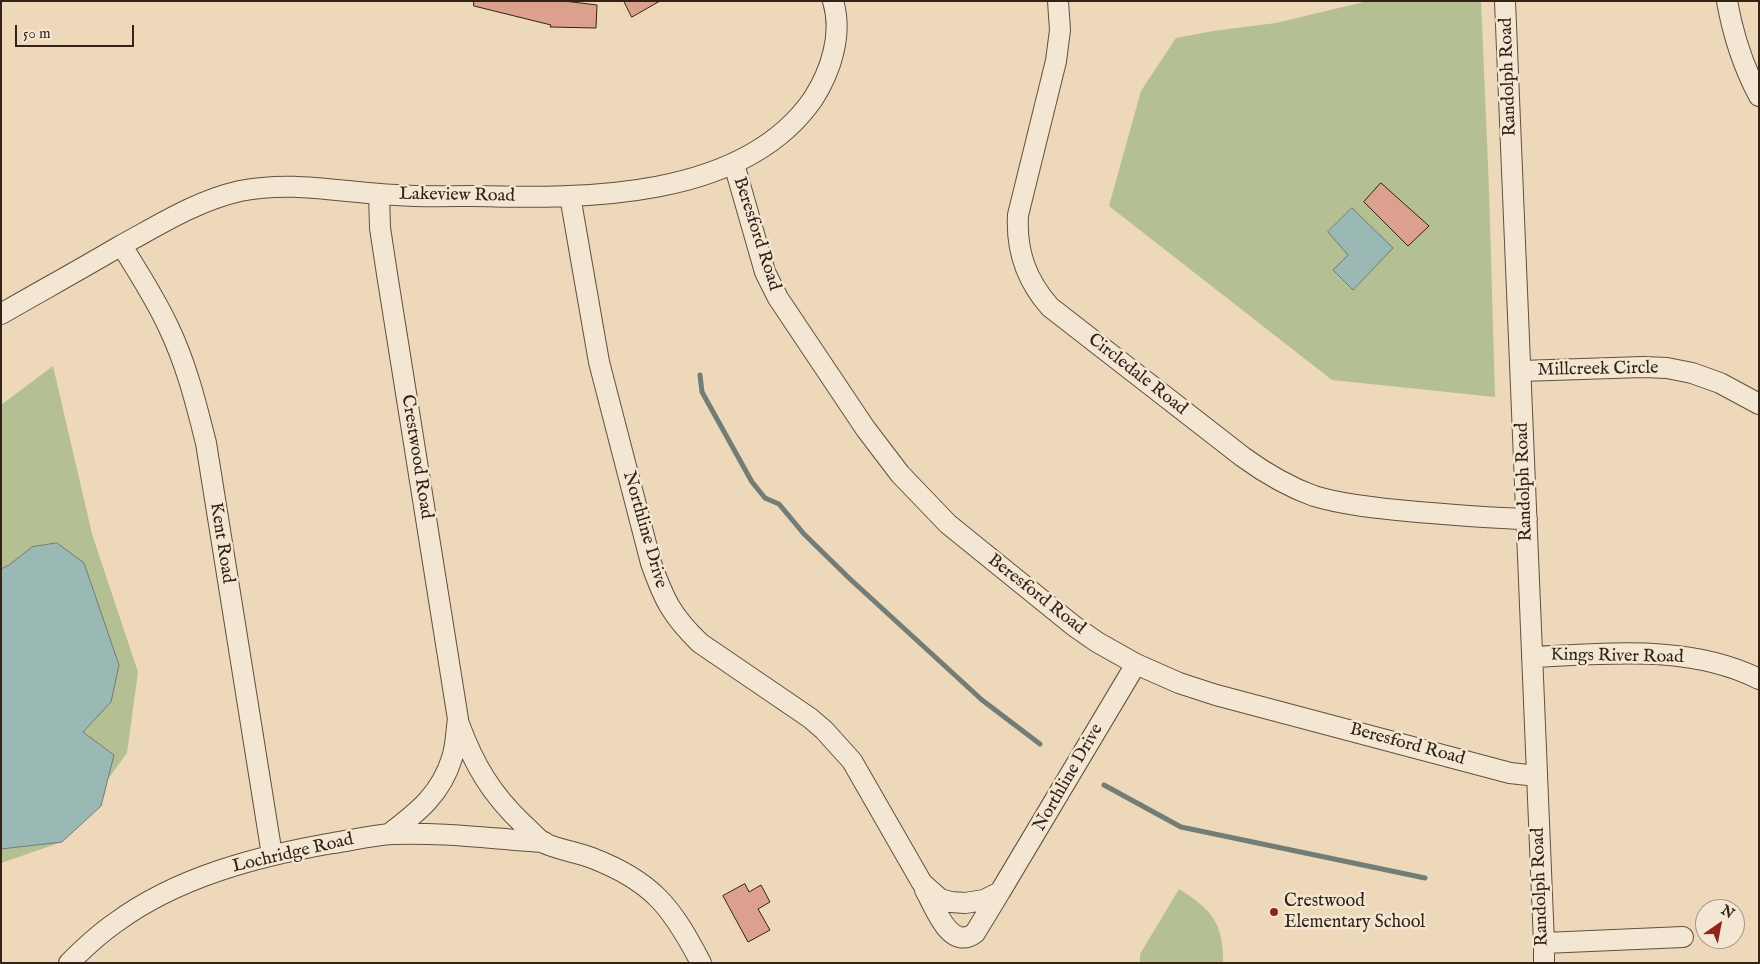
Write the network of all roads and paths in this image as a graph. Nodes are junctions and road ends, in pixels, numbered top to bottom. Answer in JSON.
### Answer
{"nodes":[{"id":1,"x":832,"y":1,"type":"edge"},
{"id":2,"x":1058,"y":1,"type":"edge"},
{"id":3,"x":1505,"y":1,"type":"edge"},
{"id":4,"x":1727,"y":1,"type":"edge"},
{"id":5,"x":1759,"y":96,"type":"edge"},
{"id":6,"x":734,"y":164,"type":"junction"},
{"id":7,"x":379,"y":194,"type":"junction"},
{"id":8,"x":570,"y":196,"type":"junction"},
{"id":9,"x":122,"y":246,"type":"junction"},
{"id":10,"x":1,"y":314,"type":"edge"},
{"id":11,"x":1521,"y":371,"type":"junction"},
{"id":12,"x":1759,"y":404,"type":"edge"},
{"id":13,"x":1527,"y":519,"type":"junction"},
{"id":14,"x":1532,"y":657,"type":"junction"},
{"id":15,"x":1136,"y":664,"type":"junction"},
{"id":16,"x":1759,"y":679,"type":"edge"},
{"id":17,"x":458,"y":720,"type":"junction"},
{"id":18,"x":1537,"y":776,"type":"junction"},
{"id":19,"x":389,"y":834,"type":"junction"},
{"id":20,"x":544,"y":842,"type":"junction"},
{"id":21,"x":272,"y":855,"type":"junction"},
{"id":22,"x":922,"y":884,"type":"junction"},
{"id":23,"x":1000,"y":892,"type":"junction"},
{"id":24,"x":1683,"y":937,"type":"dead end"},
{"id":25,"x":1544,"y":953,"type":"edge"},
{"id":26,"x":69,"y":963,"type":"edge"},
{"id":27,"x":701,"y":963,"type":"edge"}],
"edges":[{"from":1,"to":6,"type":"street","name":"Lakeview Road"},
{"from":2,"to":13,"type":"street","name":"Circledale Road"},
{"from":3,"to":11,"type":"street","name":"Randolph Road"},
{"from":4,"to":5,"type":"street"},
{"from":6,"to":8,"type":"street","name":"Lakeview Road"},
{"from":6,"to":15,"type":"street","name":"Beresford Road"},
{"from":7,"to":8,"type":"street","name":"Lakeview Road"},
{"from":7,"to":9,"type":"street","name":"Lakeview Road"},
{"from":7,"to":17,"type":"street","name":"Crestwood Road"},
{"from":8,"to":22,"type":"street","name":"Northline Drive"},
{"from":9,"to":10,"type":"street","name":"Lakeview Road"},
{"from":9,"to":21,"type":"street","name":"Kent Road"},
{"from":11,"to":12,"type":"street","name":"Millcreek Circle"},
{"from":11,"to":13,"type":"street","name":"Randolph Road"},
{"from":13,"to":14,"type":"street","name":"Randolph Road"},
{"from":14,"to":16,"type":"street","name":"Kings River Road"},
{"from":14,"to":18,"type":"street","name":"Randolph Road"},
{"from":15,"to":18,"type":"street","name":"Beresford Road"},
{"from":15,"to":23,"type":"street","name":"Northline Drive"},
{"from":17,"to":19,"type":"street","name":"Crestwood Road"},
{"from":17,"to":20,"type":"street","name":"Crestwood Road"},
{"from":18,"to":25,"type":"street","name":"Randolph Road"},
{"from":19,"to":20,"type":"street","name":"Lochridge Road"},
{"from":19,"to":21,"type":"street","name":"Lochridge Road"},
{"from":20,"to":27,"type":"street","name":"Crestwood Road"},
{"from":21,"to":26,"type":"street","name":"Lochridge Road"},
{"from":22,"to":23,"type":"street","name":"Northline Drive"},
{"from":22,"to":23,"type":"street","name":"Northline Drive"},
{"from":24,"to":25,"type":"street"}]}
